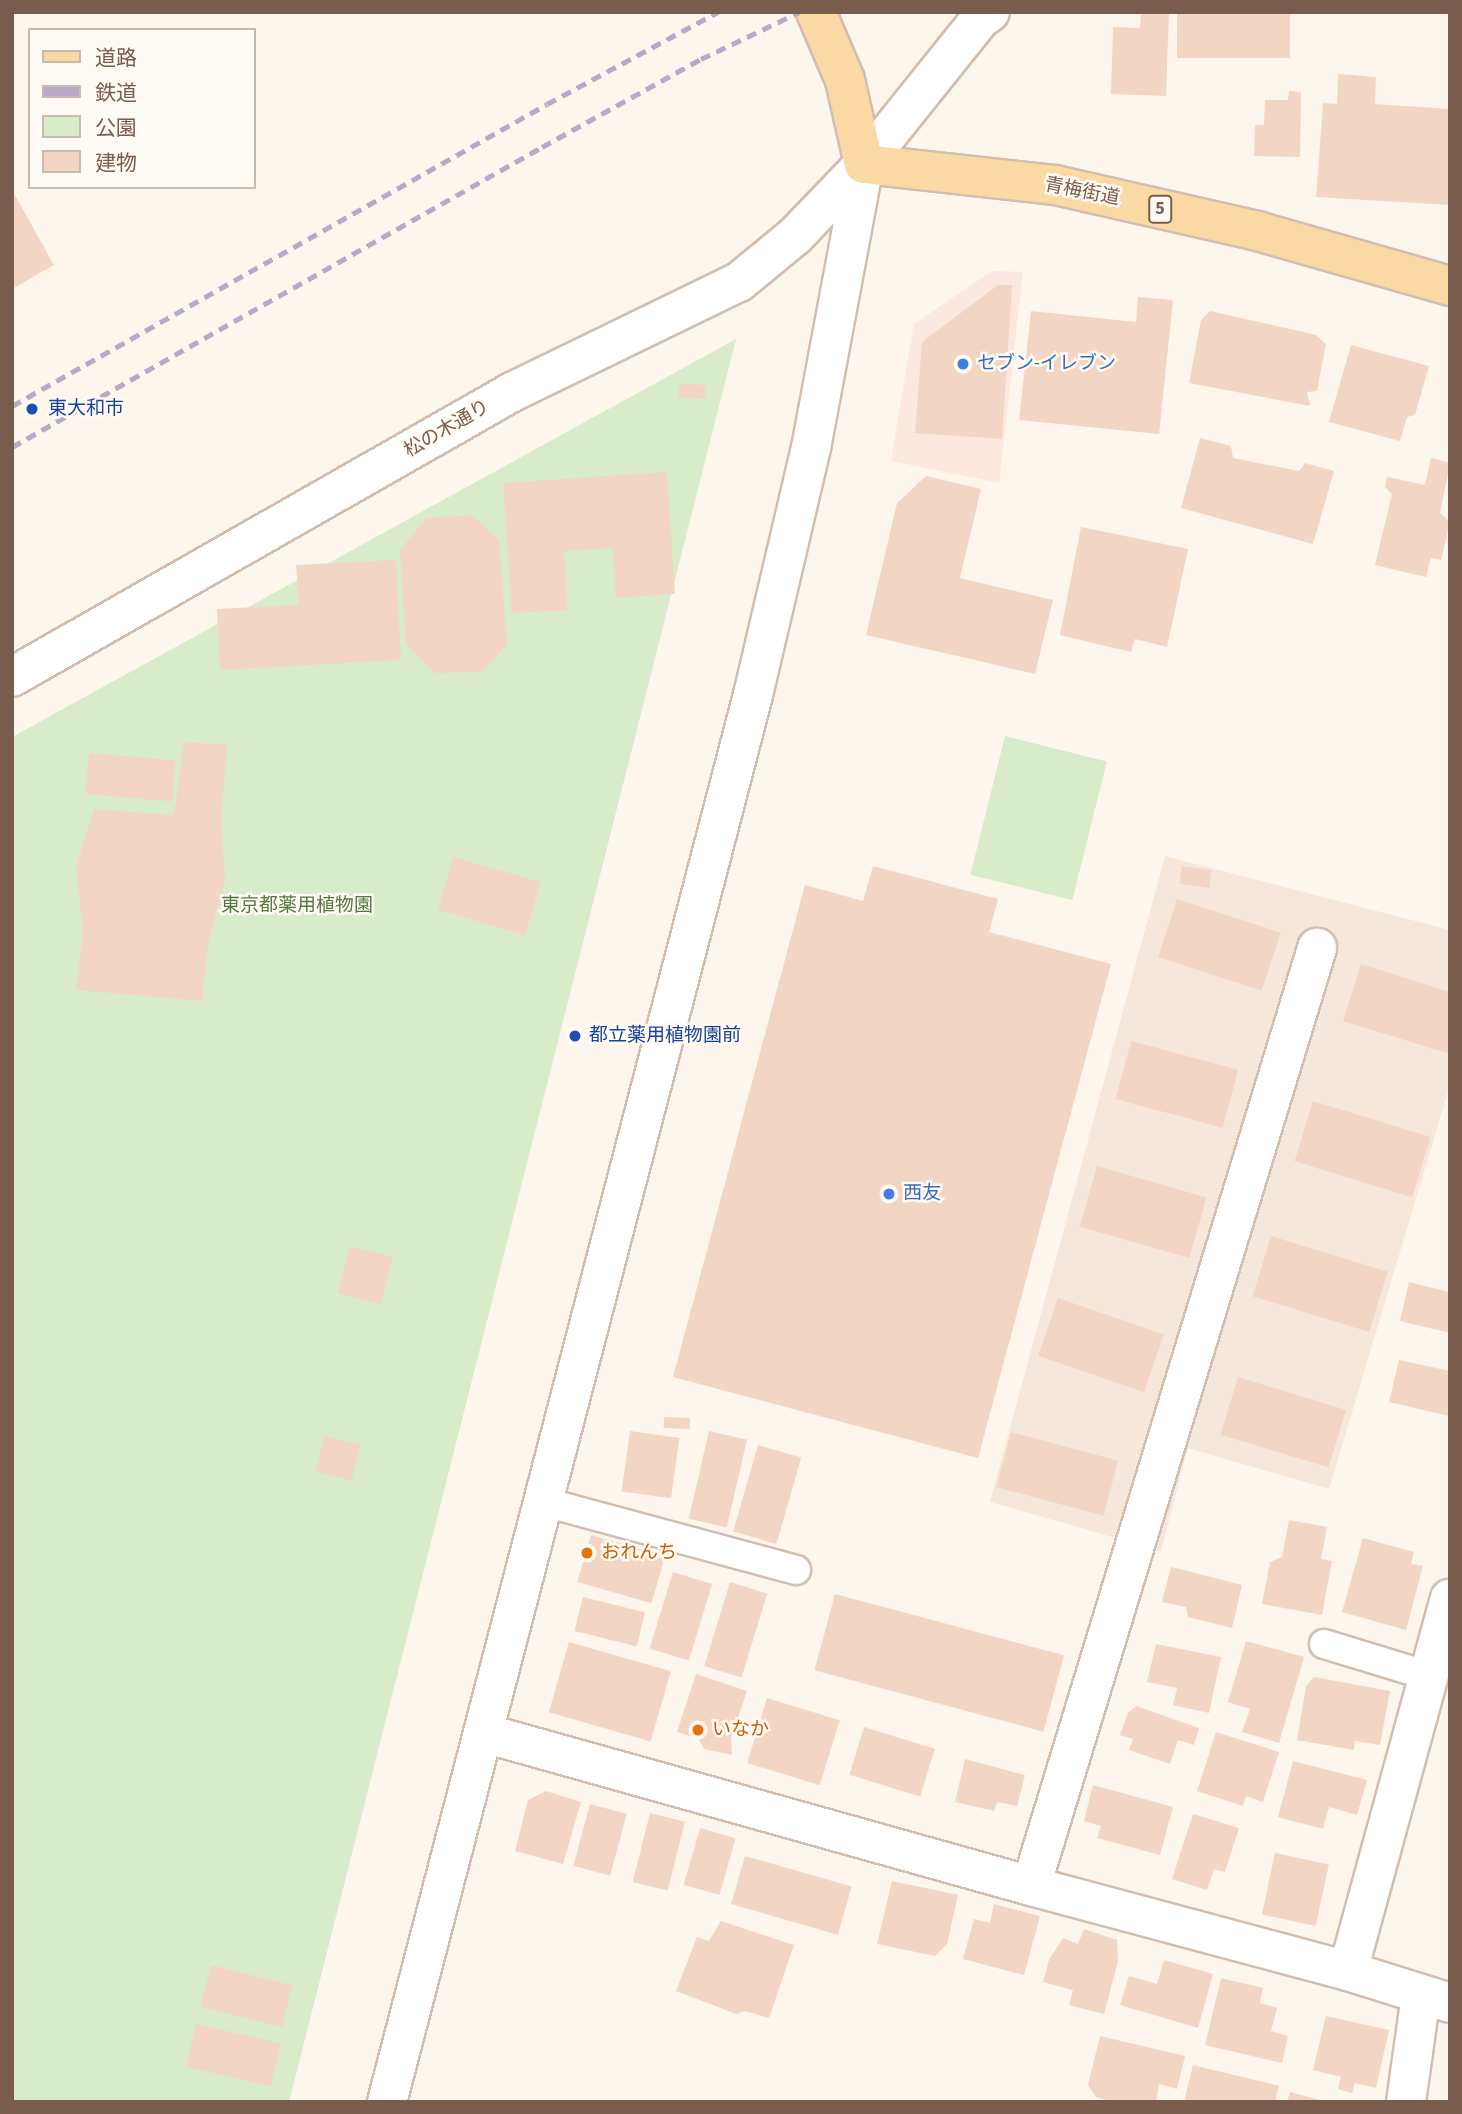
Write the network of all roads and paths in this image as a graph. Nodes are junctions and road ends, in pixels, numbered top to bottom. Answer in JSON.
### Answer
{"nodes":[{"id":1,"x":816,"y":12,"type":"edge"},
{"id":2,"x":990,"y":12,"type":"edge"},
{"id":3,"x":864,"y":164,"type":"junction"},
{"id":4,"x":1450,"y":286,"type":"edge"},
{"id":5,"x":12,"y":677,"type":"edge"},
{"id":6,"x":1317,"y":948,"type":"dead end"},
{"id":7,"x":544,"y":1502,"type":"junction"},
{"id":8,"x":796,"y":1570,"type":"dead end"},
{"id":9,"x":1450,"y":1599,"type":"edge"},
{"id":10,"x":1324,"y":1643,"type":"dead end"},
{"id":11,"x":1429,"y":1676,"type":"junction"},
{"id":12,"x":484,"y":1733,"type":"junction"},
{"id":13,"x":1031,"y":1886,"type":"junction"},
{"id":14,"x":1348,"y":1971,"type":"junction"},
{"id":15,"x":1435,"y":1999,"type":"edge"},
{"id":16,"x":387,"y":2102,"type":"edge"},
{"id":17,"x":1406,"y":2102,"type":"edge"}],
"edges":[{"from":1,"to":3,"type":"main road"},
{"from":2,"to":3,"type":"street","name":"松の木通り"},
{"from":3,"to":4,"type":"main road","name":"青梅街道","number":"5"},
{"from":3,"to":5,"type":"street","name":"松の木通り"},
{"from":3,"to":7,"type":"street"},
{"from":6,"to":13,"type":"street"},
{"from":7,"to":8,"type":"lane"},
{"from":7,"to":12,"type":"street"},
{"from":9,"to":11,"type":"street"},
{"from":10,"to":11,"type":"lane"},
{"from":11,"to":14,"type":"street"},
{"from":12,"to":13,"type":"street"},
{"from":12,"to":16,"type":"street"},
{"from":13,"to":14,"type":"street"},
{"from":14,"to":15,"type":"street"},
{"from":15,"to":17,"type":"street"}]}
